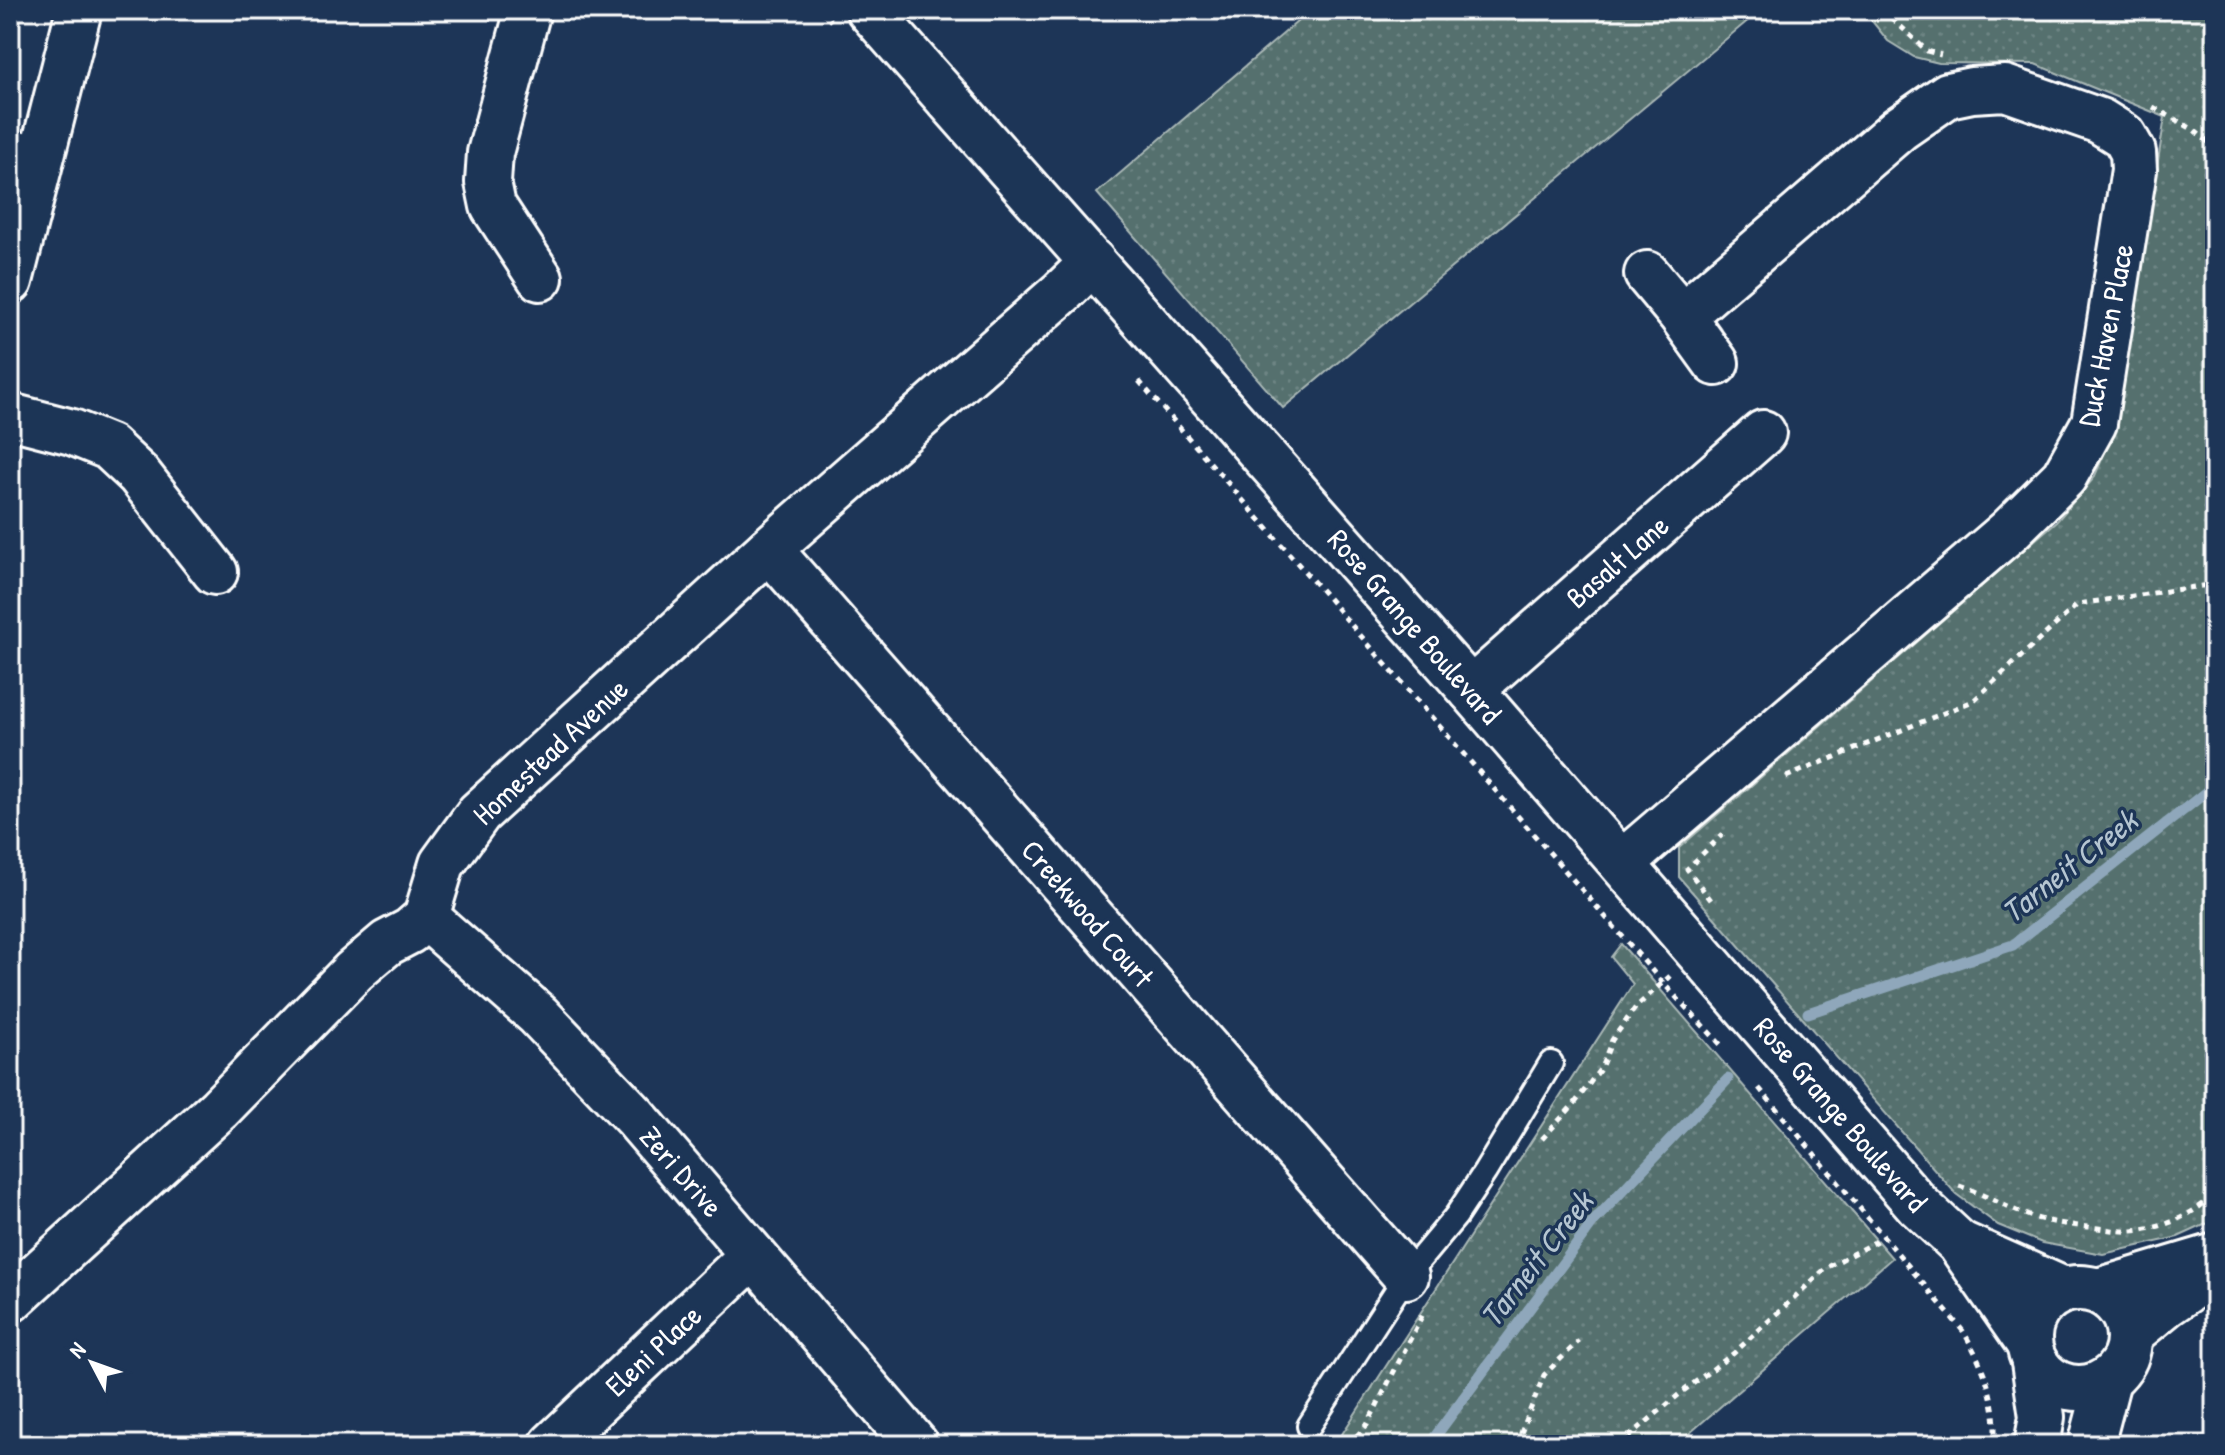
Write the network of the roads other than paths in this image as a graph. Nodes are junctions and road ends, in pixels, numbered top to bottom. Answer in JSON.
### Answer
{"nodes":[{"id":1,"x":79,"y":10,"type":"edge"},
{"id":2,"x":528,"y":10,"type":"edge"},
{"id":3,"x":850,"y":16,"type":"edge"},
{"id":4,"x":25,"y":156,"type":"edge"},
{"id":5,"x":1093,"y":262,"type":"junction"},
{"id":6,"x":1647,"y":274,"type":"dead end"},
{"id":7,"x":540,"y":278,"type":"dead end"},
{"id":8,"x":10,"y":281,"type":"edge"},
{"id":9,"x":1682,"y":316,"type":"junction"},
{"id":10,"x":1716,"y":363,"type":"dead end"},
{"id":11,"x":10,"y":416,"type":"edge"},
{"id":12,"x":1763,"y":433,"type":"dead end"},
{"id":13,"x":769,"y":549,"type":"junction"},
{"id":14,"x":215,"y":572,"type":"dead end"},
{"id":15,"x":1471,"y":690,"type":"junction"},
{"id":16,"x":1622,"y":863,"type":"junction"},
{"id":17,"x":426,"y":917,"type":"junction"},
{"id":18,"x":1551,"y":1063,"type":"dead end"},
{"id":19,"x":1959,"y":1243,"type":"junction"},
{"id":20,"x":753,"y":1255,"type":"junction"},
{"id":21,"x":2215,"y":1256,"type":"edge"},
{"id":22,"x":2215,"y":1266,"type":"edge"},
{"id":23,"x":1406,"y":1276,"type":"junction"},
{"id":24,"x":2081,"y":1291,"type":"junction"},
{"id":25,"x":10,"y":1300,"type":"edge"},
{"id":26,"x":2129,"y":1335,"type":"junction"},
{"id":27,"x":2032,"y":1353,"type":"junction"},
{"id":28,"x":2108,"y":1380,"type":"junction"},
{"id":29,"x":1309,"y":1426,"type":"dead end"},
{"id":30,"x":552,"y":1445,"type":"edge"},
{"id":31,"x":916,"y":1445,"type":"edge"},
{"id":32,"x":2037,"y":1445,"type":"edge"},
{"id":33,"x":2091,"y":1445,"type":"edge"}],
"edges":[{"from":1,"to":4,"type":"street"},
{"from":2,"to":7,"type":"street"},
{"from":3,"to":5,"type":"street","name":"Rose Grange Boulevard"},
{"from":4,"to":8,"type":"street"},
{"from":5,"to":13,"type":"street","name":"Homestead Avenue"},
{"from":5,"to":15,"type":"street","name":"Rose Grange Boulevard"},
{"from":6,"to":9,"type":"street"},
{"from":9,"to":10,"type":"street"},
{"from":9,"to":16,"type":"street","name":"Duck Haven Place"},
{"from":11,"to":14,"type":"street"},
{"from":12,"to":15,"type":"street","name":"Basalt Lane"},
{"from":13,"to":17,"type":"street","name":"Homestead Avenue"},
{"from":13,"to":23,"type":"street","name":"Creekwood Court"},
{"from":15,"to":16,"type":"street","name":"Rose Grange Boulevard"},
{"from":16,"to":19,"type":"street","name":"Rose Grange Boulevard"},
{"from":17,"to":20,"type":"street","name":"Zeri Drive"},
{"from":17,"to":25,"type":"street"},
{"from":18,"to":23,"type":"lane"},
{"from":19,"to":24,"type":"street","name":"Rose Grange Boulevard"},
{"from":19,"to":27,"type":"street","name":"Rose Grange Boulevard"},
{"from":20,"to":30,"type":"street","name":"Eleni Place"},
{"from":20,"to":31,"type":"street","name":"Zeri Drive"},
{"from":21,"to":24,"type":"street"},
{"from":22,"to":26,"type":"street"},
{"from":23,"to":29,"type":"lane"},
{"from":24,"to":26,"type":"street"},
{"from":24,"to":27,"type":"street"},
{"from":26,"to":28,"type":"street"},
{"from":27,"to":28,"type":"street"},
{"from":27,"to":32,"type":"street"},
{"from":28,"to":33,"type":"street"}]}
